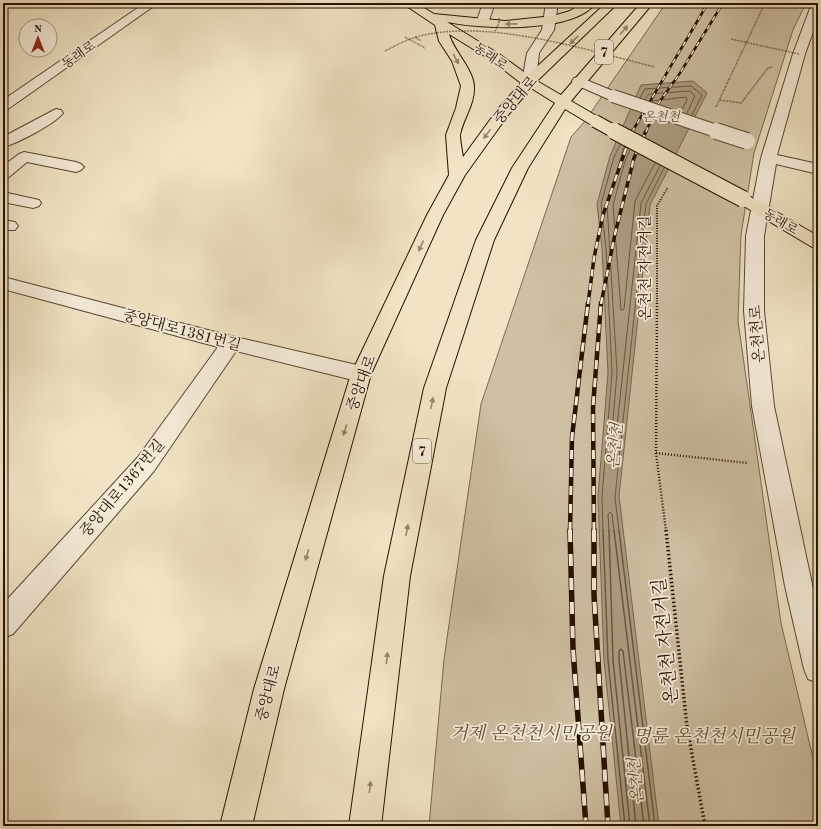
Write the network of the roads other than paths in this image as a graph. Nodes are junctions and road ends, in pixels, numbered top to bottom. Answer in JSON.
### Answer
{"nodes":[{"id":1,"x":152,"y":3,"type":"edge"},
{"id":2,"x":408,"y":3,"type":"edge"},
{"id":3,"x":489,"y":3,"type":"edge"},
{"id":4,"x":552,"y":3,"type":"edge"},
{"id":5,"x":590,"y":3,"type":"edge"},
{"id":6,"x":612,"y":3,"type":"edge"},
{"id":7,"x":647,"y":3,"type":"edge"},
{"id":8,"x":817,"y":9,"type":"edge"},
{"id":9,"x":428,"y":14,"type":"junction"},
{"id":10,"x":550,"y":20,"type":"junction"},
{"id":11,"x":482,"y":23,"type":"junction"},
{"id":12,"x":441,"y":24,"type":"junction"},
{"id":13,"x":579,"y":81,"type":"junction"},
{"id":14,"x":529,"y":82,"type":"junction"},
{"id":15,"x":563,"y":102,"type":"junction"},
{"id":16,"x":3,"y":106,"type":"edge"},
{"id":17,"x":56,"y":112,"type":"dead end"},
{"id":18,"x":3,"y":143,"type":"edge"},
{"id":19,"x":771,"y":154,"type":"junction"},
{"id":20,"x":76,"y":167,"type":"dead end"},
{"id":21,"x":818,"y":169,"type":"edge"},
{"id":22,"x":3,"y":174,"type":"edge"},
{"id":23,"x":457,"y":175,"type":"junction"},
{"id":24,"x":3,"y":197,"type":"edge"},
{"id":25,"x":33,"y":203,"type":"dead end"},
{"id":26,"x":751,"y":204,"type":"junction"},
{"id":27,"x":818,"y":243,"type":"edge"},
{"id":28,"x":3,"y":283,"type":"edge"},
{"id":29,"x":231,"y":343,"type":"junction"},
{"id":30,"x":361,"y":374,"type":"junction"},
{"id":31,"x":3,"y":624,"type":"edge"},
{"id":32,"x":818,"y":668,"type":"edge"},
{"id":33,"x":236,"y":826,"type":"edge"},
{"id":34,"x":365,"y":826,"type":"edge"}],
"edges":[{"from":1,"to":16,"type":"street","name":"동래로"},
{"from":2,"to":9,"type":"main road","name":"동래로"},
{"from":3,"to":11,"type":"street","name":"동래로"},
{"from":4,"to":10,"type":"street"},
{"from":5,"to":10,"type":"main road"},
{"from":6,"to":14,"type":"main road","name":"중앙대로","number":"7","one_way":true},
{"from":13,"to":7,"type":"main road","number":"7","one_way":true},
{"from":8,"to":19,"type":"street","name":"온천천로"},
{"from":9,"to":11,"type":"main road"},
{"from":9,"to":12,"type":"main road","name":"동래로"},
{"from":10,"to":11,"type":"main road","one_way":true},
{"from":10,"to":14,"type":"street"},
{"from":12,"to":14,"type":"main road","name":"동래로"},
{"from":12,"to":23,"type":"main road","one_way":true},
{"from":13,"to":15,"type":"main road","number":"7"},
{"from":13,"to":19,"type":"street","bridge":true},
{"from":14,"to":15,"type":"main road","name":"동래로"},
{"from":14,"to":23,"type":"main road","name":"중앙대로","one_way":true},
{"from":15,"to":26,"type":"main road","name":"동래로","bridge":true},
{"from":34,"to":15,"type":"main road","number":"7","one_way":true},
{"from":17,"to":18,"type":"street"},
{"from":19,"to":21,"type":"street"},
{"from":19,"to":26,"type":"street","name":"온천천로"},
{"from":20,"to":22,"type":"street"},
{"from":23,"to":30,"type":"main road","name":"중앙대로","one_way":true},
{"from":24,"to":25,"type":"street"},
{"from":26,"to":27,"type":"main road","name":"동래로"},
{"from":26,"to":32,"type":"street","name":"온천천로"},
{"from":28,"to":29,"type":"street","name":"중앙대로1381번길"},
{"from":29,"to":30,"type":"street","name":"중앙대로1381번길"},
{"from":29,"to":31,"type":"street","name":"중앙대로1367번길"},
{"from":30,"to":33,"type":"main road","name":"중앙대로","one_way":true}]}
